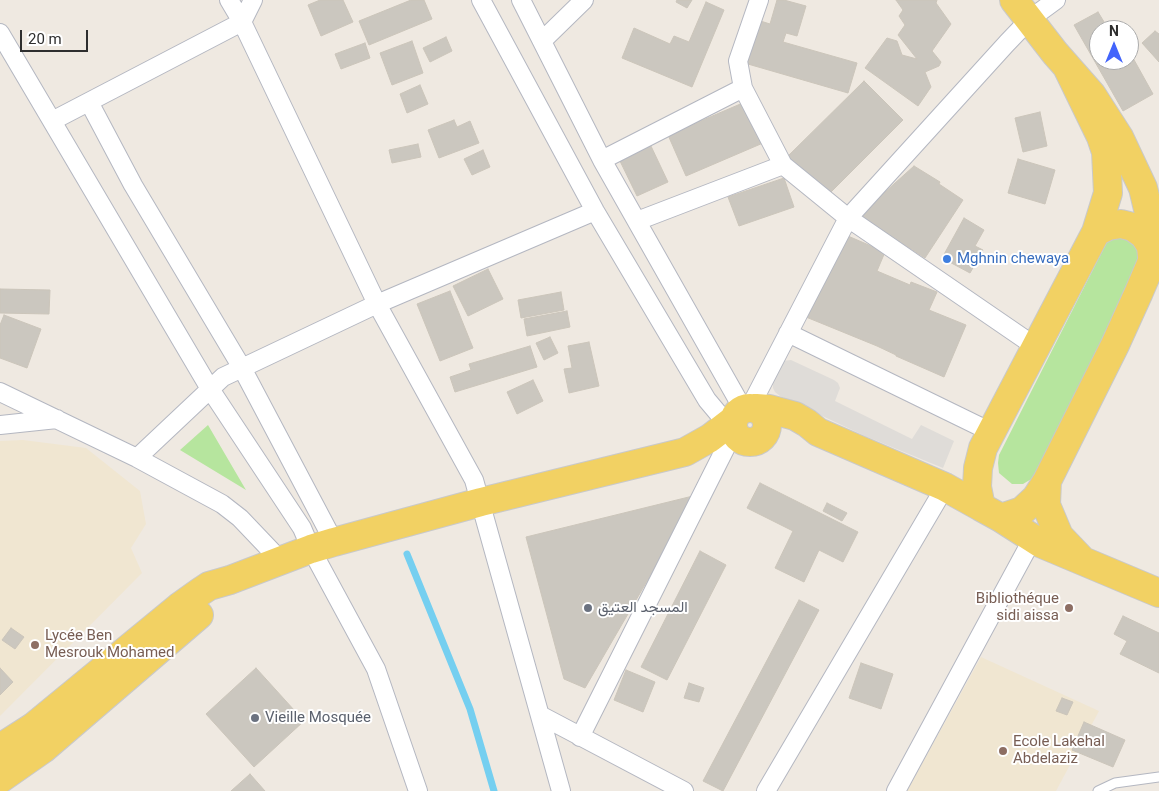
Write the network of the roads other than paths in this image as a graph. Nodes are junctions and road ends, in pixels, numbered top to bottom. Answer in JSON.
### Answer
{"nodes":[{"id":1,"x":229,"y":0,"type":"edge"},
{"id":2,"x":253,"y":0,"type":"edge"},
{"id":3,"x":481,"y":0,"type":"edge"},
{"id":4,"x":521,"y":0,"type":"edge"},
{"id":5,"x":584,"y":0,"type":"edge"},
{"id":6,"x":759,"y":0,"type":"edge"},
{"id":7,"x":1056,"y":0,"type":"edge"},
{"id":8,"x":1022,"y":10,"type":"edge"},
{"id":9,"x":242,"y":22,"type":"junction"},
{"id":10,"x":0,"y":33,"type":"edge"},
{"id":11,"x":542,"y":41,"type":"junction"},
{"id":12,"x":1067,"y":67,"type":"junction"},
{"id":13,"x":743,"y":88,"type":"junction"},
{"id":14,"x":89,"y":102,"type":"junction"},
{"id":15,"x":52,"y":121,"type":"junction"},
{"id":16,"x":602,"y":160,"type":"junction"},
{"id":17,"x":783,"y":165,"type":"junction"},
{"id":18,"x":1151,"y":192,"type":"edge"},
{"id":19,"x":595,"y":211,"type":"junction"},
{"id":20,"x":848,"y":218,"type":"junction"},
{"id":21,"x":637,"y":221,"type":"junction"},
{"id":22,"x":1096,"y":232,"type":"junction"},
{"id":23,"x":1151,"y":269,"type":"junction"},
{"id":24,"x":377,"y":304,"type":"junction"},
{"id":25,"x":788,"y":333,"type":"junction"},
{"id":26,"x":1036,"y":347,"type":"junction"},
{"id":27,"x":242,"y":368,"type":"junction"},
{"id":28,"x":210,"y":389,"type":"junction"},
{"id":29,"x":0,"y":392,"type":"edge"},
{"id":30,"x":57,"y":419,"type":"junction"},
{"id":31,"x":0,"y":425,"type":"edge"},
{"id":32,"x":738,"y":427,"type":"junction"},
{"id":33,"x":987,"y":440,"type":"junction"},
{"id":34,"x":136,"y":458,"type":"junction"},
{"id":35,"x":886,"y":461,"type":"junction"},
{"id":36,"x":1047,"y":481,"type":"junction"},
{"id":37,"x":945,"y":487,"type":"junction"},
{"id":38,"x":481,"y":502,"type":"junction"},
{"id":39,"x":991,"y":513,"type":"junction"},
{"id":40,"x":1032,"y":538,"type":"junction"},
{"id":41,"x":323,"y":545,"type":"junction"},
{"id":42,"x":281,"y":561,"type":"junction"},
{"id":43,"x":1082,"y":561,"type":"junction"},
{"id":44,"x":230,"y":580,"type":"junction"},
{"id":45,"x":1159,"y":593,"type":"edge"},
{"id":46,"x":540,"y":715,"type":"junction"},
{"id":47,"x":580,"y":737,"type":"junction"},
{"id":48,"x":0,"y":748,"type":"edge"},
{"id":49,"x":1159,"y":778,"type":"edge"},
{"id":50,"x":0,"y":779,"type":"edge"},
{"id":51,"x":418,"y":791,"type":"edge"},
{"id":52,"x":561,"y":791,"type":"edge"},
{"id":53,"x":684,"y":791,"type":"edge"},
{"id":54,"x":766,"y":791,"type":"edge"},
{"id":55,"x":896,"y":791,"type":"edge"},
{"id":56,"x":1098,"y":791,"type":"edge"}],
"edges":[{"from":1,"to":9,"type":"street"},
{"from":2,"to":9,"type":"street"},
{"from":3,"to":19,"type":"street"},
{"from":4,"to":11,"type":"street"},
{"from":5,"to":11,"type":"street"},
{"from":6,"to":13,"type":"street"},
{"from":7,"to":8,"type":"street"},
{"from":8,"to":12,"type":"main road"},
{"from":8,"to":20,"type":"street"},
{"from":9,"to":14,"type":"street"},
{"from":9,"to":24,"type":"street"},
{"from":10,"to":15,"type":"street"},
{"from":11,"to":16,"type":"street"},
{"from":12,"to":18,"type":"main road"},
{"from":12,"to":22,"type":"main road"},
{"from":13,"to":16,"type":"street"},
{"from":13,"to":17,"type":"street"},
{"from":14,"to":15,"type":"street"},
{"from":14,"to":27,"type":"street"},
{"from":15,"to":28,"type":"street"},
{"from":16,"to":21,"type":"street"},
{"from":17,"to":20,"type":"street"},
{"from":17,"to":21,"type":"street"},
{"from":18,"to":23,"type":"main road"},
{"from":19,"to":24,"type":"street"},
{"from":19,"to":32,"type":"street"},
{"from":20,"to":25,"type":"street"},
{"from":20,"to":26,"type":"street"},
{"from":21,"to":32,"type":"street"},
{"from":22,"to":23,"type":"main road"},
{"from":22,"to":26,"type":"main road"},
{"from":23,"to":36,"type":"main road"},
{"from":24,"to":27,"type":"street"},
{"from":24,"to":38,"type":"street"},
{"from":25,"to":32,"type":"street"},
{"from":25,"to":33,"type":"street"},
{"from":26,"to":33,"type":"main road"},
{"from":27,"to":28,"type":"street"},
{"from":27,"to":41,"type":"street"},
{"from":28,"to":34,"type":"street"},
{"from":28,"to":41,"type":"street"},
{"from":29,"to":30,"type":"street"},
{"from":30,"to":31,"type":"street"},
{"from":30,"to":34,"type":"street"},
{"from":32,"to":35,"type":"main road"},
{"from":32,"to":38,"type":"main road"},
{"from":32,"to":47,"type":"street"},
{"from":33,"to":35,"type":"main road"},
{"from":33,"to":39,"type":"main road"},
{"from":34,"to":42,"type":"street"},
{"from":35,"to":37,"type":"main road"},
{"from":36,"to":39,"type":"main road"},
{"from":36,"to":43,"type":"main road"},
{"from":37,"to":39,"type":"main road"},
{"from":37,"to":54,"type":"street"},
{"from":38,"to":41,"type":"main road"},
{"from":38,"to":46,"type":"street"},
{"from":39,"to":40,"type":"main road"},
{"from":40,"to":43,"type":"main road"},
{"from":40,"to":55,"type":"street"},
{"from":41,"to":42,"type":"main road"},
{"from":41,"to":51,"type":"street"},
{"from":42,"to":44,"type":"main road"},
{"from":43,"to":45,"type":"main road"},
{"from":44,"to":48,"type":"main road"},
{"from":44,"to":50,"type":"main road"},
{"from":46,"to":47,"type":"street"},
{"from":46,"to":52,"type":"street"},
{"from":47,"to":53,"type":"street"},
{"from":49,"to":56,"type":"lane"}]}
